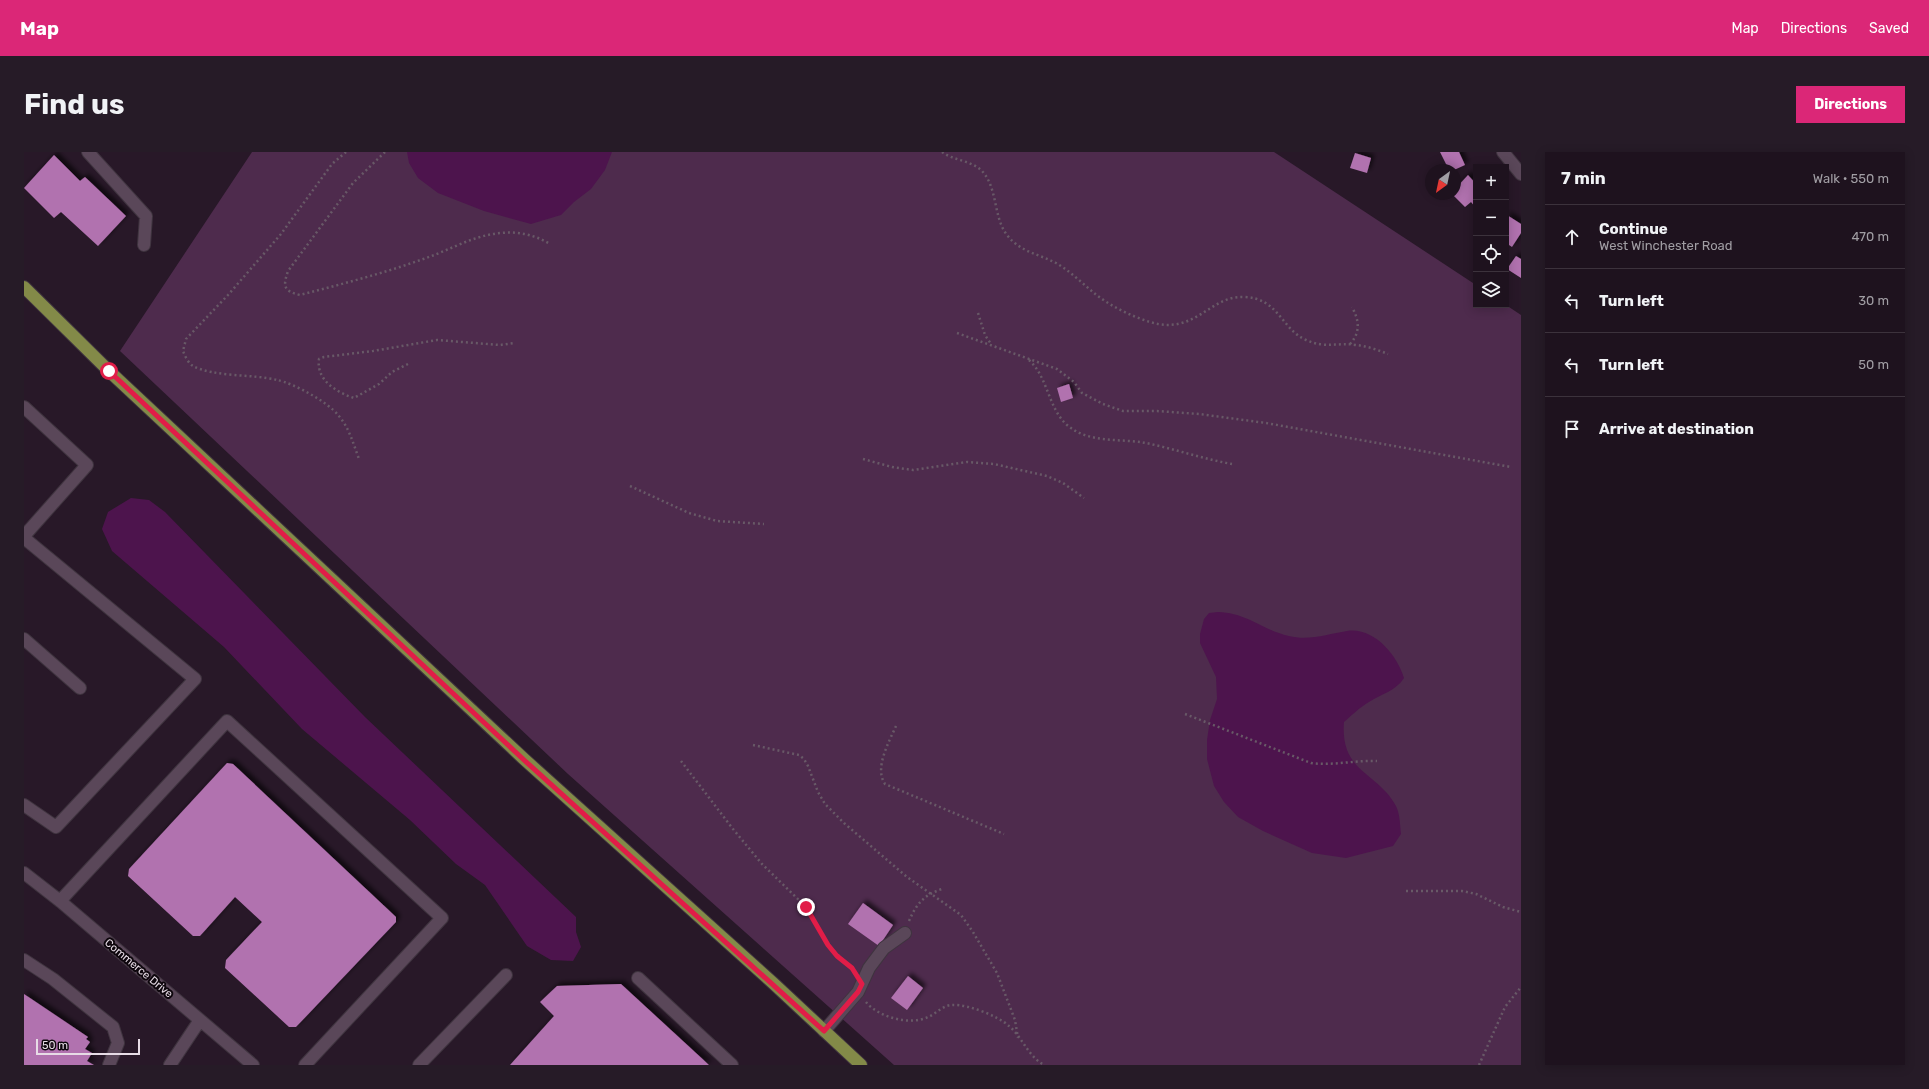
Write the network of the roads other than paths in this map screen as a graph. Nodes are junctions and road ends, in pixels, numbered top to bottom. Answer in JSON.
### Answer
{"nodes":[{"id":1,"x":88,"y":152,"type":"edge"},
{"id":2,"x":1503,"y":152,"type":"edge"},
{"id":3,"x":1521,"y":174,"type":"edge"},
{"id":4,"x":144,"y":245,"type":"dead end"},
{"id":5,"x":24,"y":287,"type":"edge"},
{"id":6,"x":24,"y":407,"type":"edge"},
{"id":7,"x":24,"y":537,"type":"edge"},
{"id":8,"x":24,"y":639,"type":"edge"},
{"id":9,"x":80,"y":688,"type":"dead end"},
{"id":10,"x":24,"y":805,"type":"edge"},
{"id":11,"x":24,"y":873,"type":"edge"},
{"id":12,"x":60,"y":901,"type":"junction"},
{"id":13,"x":904,"y":933,"type":"road end"},
{"id":14,"x":24,"y":960,"type":"edge"},
{"id":15,"x":506,"y":975,"type":"dead end"},
{"id":16,"x":638,"y":978,"type":"dead end"},
{"id":17,"x":200,"y":1020,"type":"junction"},
{"id":18,"x":824,"y":1031,"type":"junction"},
{"id":19,"x":110,"y":1065,"type":"edge"},
{"id":20,"x":170,"y":1065,"type":"edge"},
{"id":21,"x":253,"y":1065,"type":"edge"},
{"id":22,"x":305,"y":1065,"type":"edge"},
{"id":23,"x":419,"y":1065,"type":"edge"},
{"id":24,"x":732,"y":1065,"type":"edge"},
{"id":25,"x":861,"y":1065,"type":"edge"}],
"edges":[{"from":1,"to":4,"type":"street"},
{"from":2,"to":3,"type":"street"},
{"from":5,"to":18,"type":"main road"},
{"from":6,"to":7,"type":"street"},
{"from":7,"to":10,"type":"street"},
{"from":8,"to":9,"type":"street"},
{"from":11,"to":12,"type":"street","name":"Commerce Drive"},
{"from":12,"to":17,"type":"street","name":"Commerce Drive"},
{"from":12,"to":22,"type":"street"},
{"from":13,"to":18,"type":"street"},
{"from":14,"to":19,"type":"street"},
{"from":15,"to":23,"type":"street"},
{"from":16,"to":24,"type":"street"},
{"from":17,"to":20,"type":"street"},
{"from":17,"to":21,"type":"street","name":"Commerce Drive"},
{"from":18,"to":25,"type":"main road"}]}
